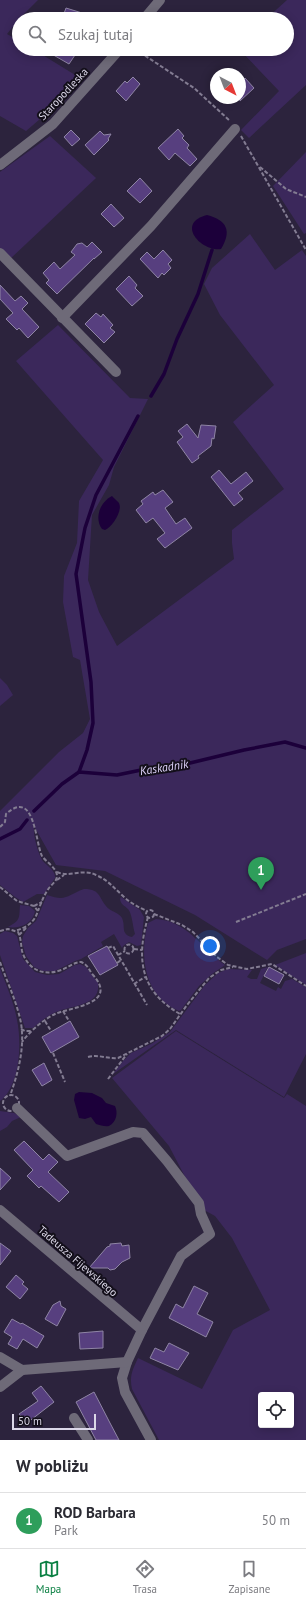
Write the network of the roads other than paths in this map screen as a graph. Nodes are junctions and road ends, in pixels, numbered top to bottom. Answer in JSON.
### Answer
{"nodes":[{"id":1,"x":160,"y":0,"type":"edge"},
{"id":2,"x":150,"y":12,"type":"edge"},
{"id":3,"x":114,"y":56,"type":"edge"},
{"id":4,"x":235,"y":129,"type":"dead end"},
{"id":5,"x":0,"y":165,"type":"edge"},
{"id":6,"x":0,"y":253,"type":"edge"},
{"id":7,"x":62,"y":318,"type":"junction"},
{"id":8,"x":116,"y":372,"type":"dead end"},
{"id":9,"x":17,"y":1108,"type":"dead end"},
{"id":10,"x":0,"y":1210,"type":"edge"},
{"id":11,"x":142,"y":1330,"type":"junction"},
{"id":12,"x":0,"y":1358,"type":"edge"},
{"id":13,"x":126,"y":1362,"type":"junction"},
{"id":14,"x":22,"y":1370,"type":"junction"},
{"id":15,"x":0,"y":1387,"type":"edge"},
{"id":16,"x":74,"y":1418,"type":"dead end"},
{"id":17,"x":88,"y":1440,"type":"edge"},
{"id":18,"x":151,"y":1440,"type":"edge"}],
"edges":[{"from":1,"to":2,"type":"street"},
{"from":3,"to":5,"type":"street","name":"Staropodleska"},
{"from":4,"to":7,"type":"street"},
{"from":6,"to":7,"type":"street"},
{"from":7,"to":8,"type":"street"},
{"from":9,"to":11,"type":"street"},
{"from":10,"to":11,"type":"street","name":"Tadeusza Fijewskiego"},
{"from":11,"to":13,"type":"street"},
{"from":12,"to":14,"type":"street"},
{"from":13,"to":14,"type":"street"},
{"from":13,"to":18,"type":"street"},
{"from":14,"to":15,"type":"street"},
{"from":16,"to":17,"type":"street"}]}
